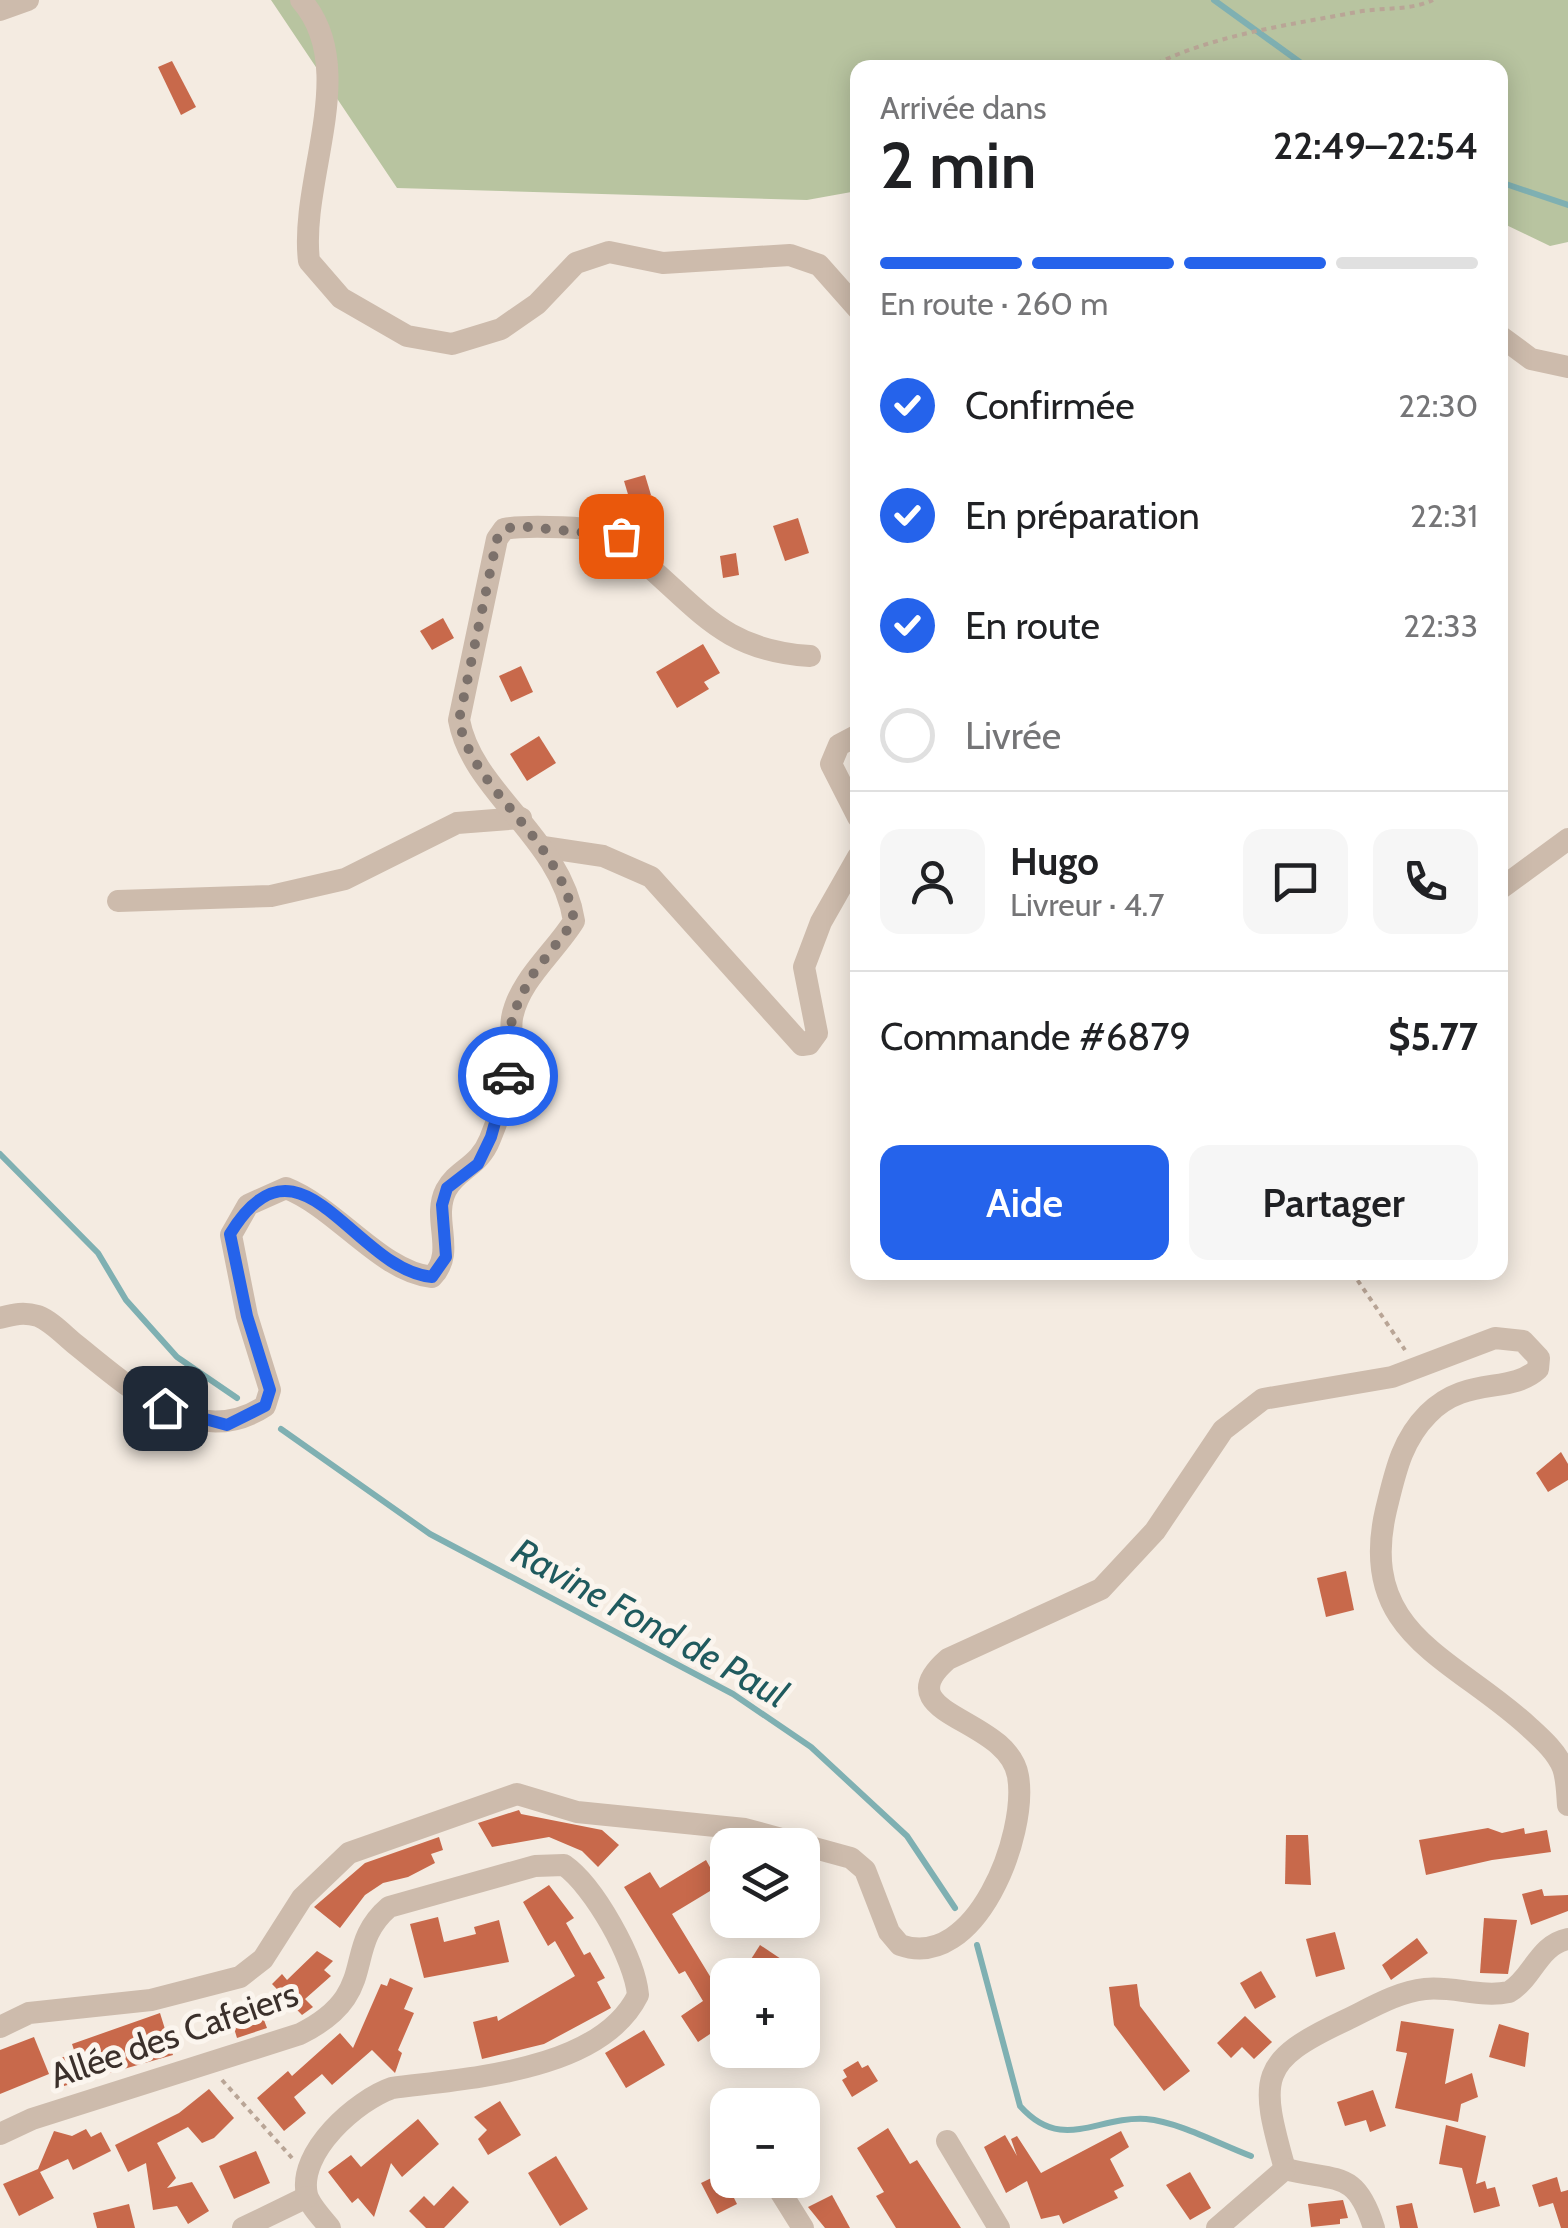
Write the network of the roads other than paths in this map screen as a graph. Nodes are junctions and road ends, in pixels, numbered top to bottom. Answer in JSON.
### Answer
{"nodes":[{"id":1,"x":28,"y":0,"type":"edge"},
{"id":2,"x":301,"y":0,"type":"edge"},
{"id":3,"x":0,"y":10,"type":"edge"},
{"id":4,"x":850,"y":300,"type":"edge"},
{"id":5,"x":1508,"y":342,"type":"edge"},
{"id":6,"x":1568,"y":367,"type":"edge"},
{"id":7,"x":810,"y":656,"type":"dead end"},
{"id":8,"x":850,"y":740,"type":"edge"},
{"id":9,"x":850,"y":802,"type":"edge"},
{"id":10,"x":522,"y":818,"type":"junction"},
{"id":11,"x":1568,"y":839,"type":"edge"},
{"id":12,"x":544,"y":847,"type":"junction"},
{"id":13,"x":850,"y":871,"type":"edge"},
{"id":14,"x":1508,"y":883,"type":"edge"},
{"id":15,"x":118,"y":901,"type":"dead end"},
{"id":16,"x":0,"y":1318,"type":"edge"},
{"id":17,"x":1568,"y":1806,"type":"edge"},
{"id":18,"x":1568,"y":1939,"type":"edge"},
{"id":19,"x":0,"y":2027,"type":"edge"},
{"id":20,"x":0,"y":2134,"type":"edge"},
{"id":21,"x":948,"y":2141,"type":"dead end"},
{"id":22,"x":1285,"y":2169,"type":"junction"},
{"id":23,"x":307,"y":2185,"type":"junction"},
{"id":24,"x":784,"y":2198,"type":"edge"},
{"id":25,"x":244,"y":2228,"type":"edge"},
{"id":26,"x":330,"y":2228,"type":"edge"},
{"id":27,"x":802,"y":2228,"type":"edge"},
{"id":28,"x":999,"y":2228,"type":"edge"},
{"id":29,"x":1217,"y":2228,"type":"edge"},
{"id":30,"x":1374,"y":2228,"type":"edge"}],
"edges":[{"from":1,"to":3,"type":"street"},
{"from":2,"to":4,"type":"street"},
{"from":5,"to":6,"type":"street"},
{"from":7,"to":10,"type":"street"},
{"from":8,"to":9,"type":"street"},
{"from":10,"to":12,"type":"street"},
{"from":10,"to":15,"type":"street"},
{"from":11,"to":14,"type":"street"},
{"from":12,"to":13,"type":"street"},
{"from":12,"to":16,"type":"street"},
{"from":17,"to":19,"type":"street"},
{"from":18,"to":22,"type":"street"},
{"from":20,"to":23,"type":"street","name":"Allée des Cafeiers"},
{"from":21,"to":28,"type":"street"},
{"from":22,"to":29,"type":"street"},
{"from":22,"to":30,"type":"street"},
{"from":23,"to":25,"type":"street","name":"Allée des Cafeiers"},
{"from":23,"to":26,"type":"street"},
{"from":24,"to":27,"type":"street"}]}
